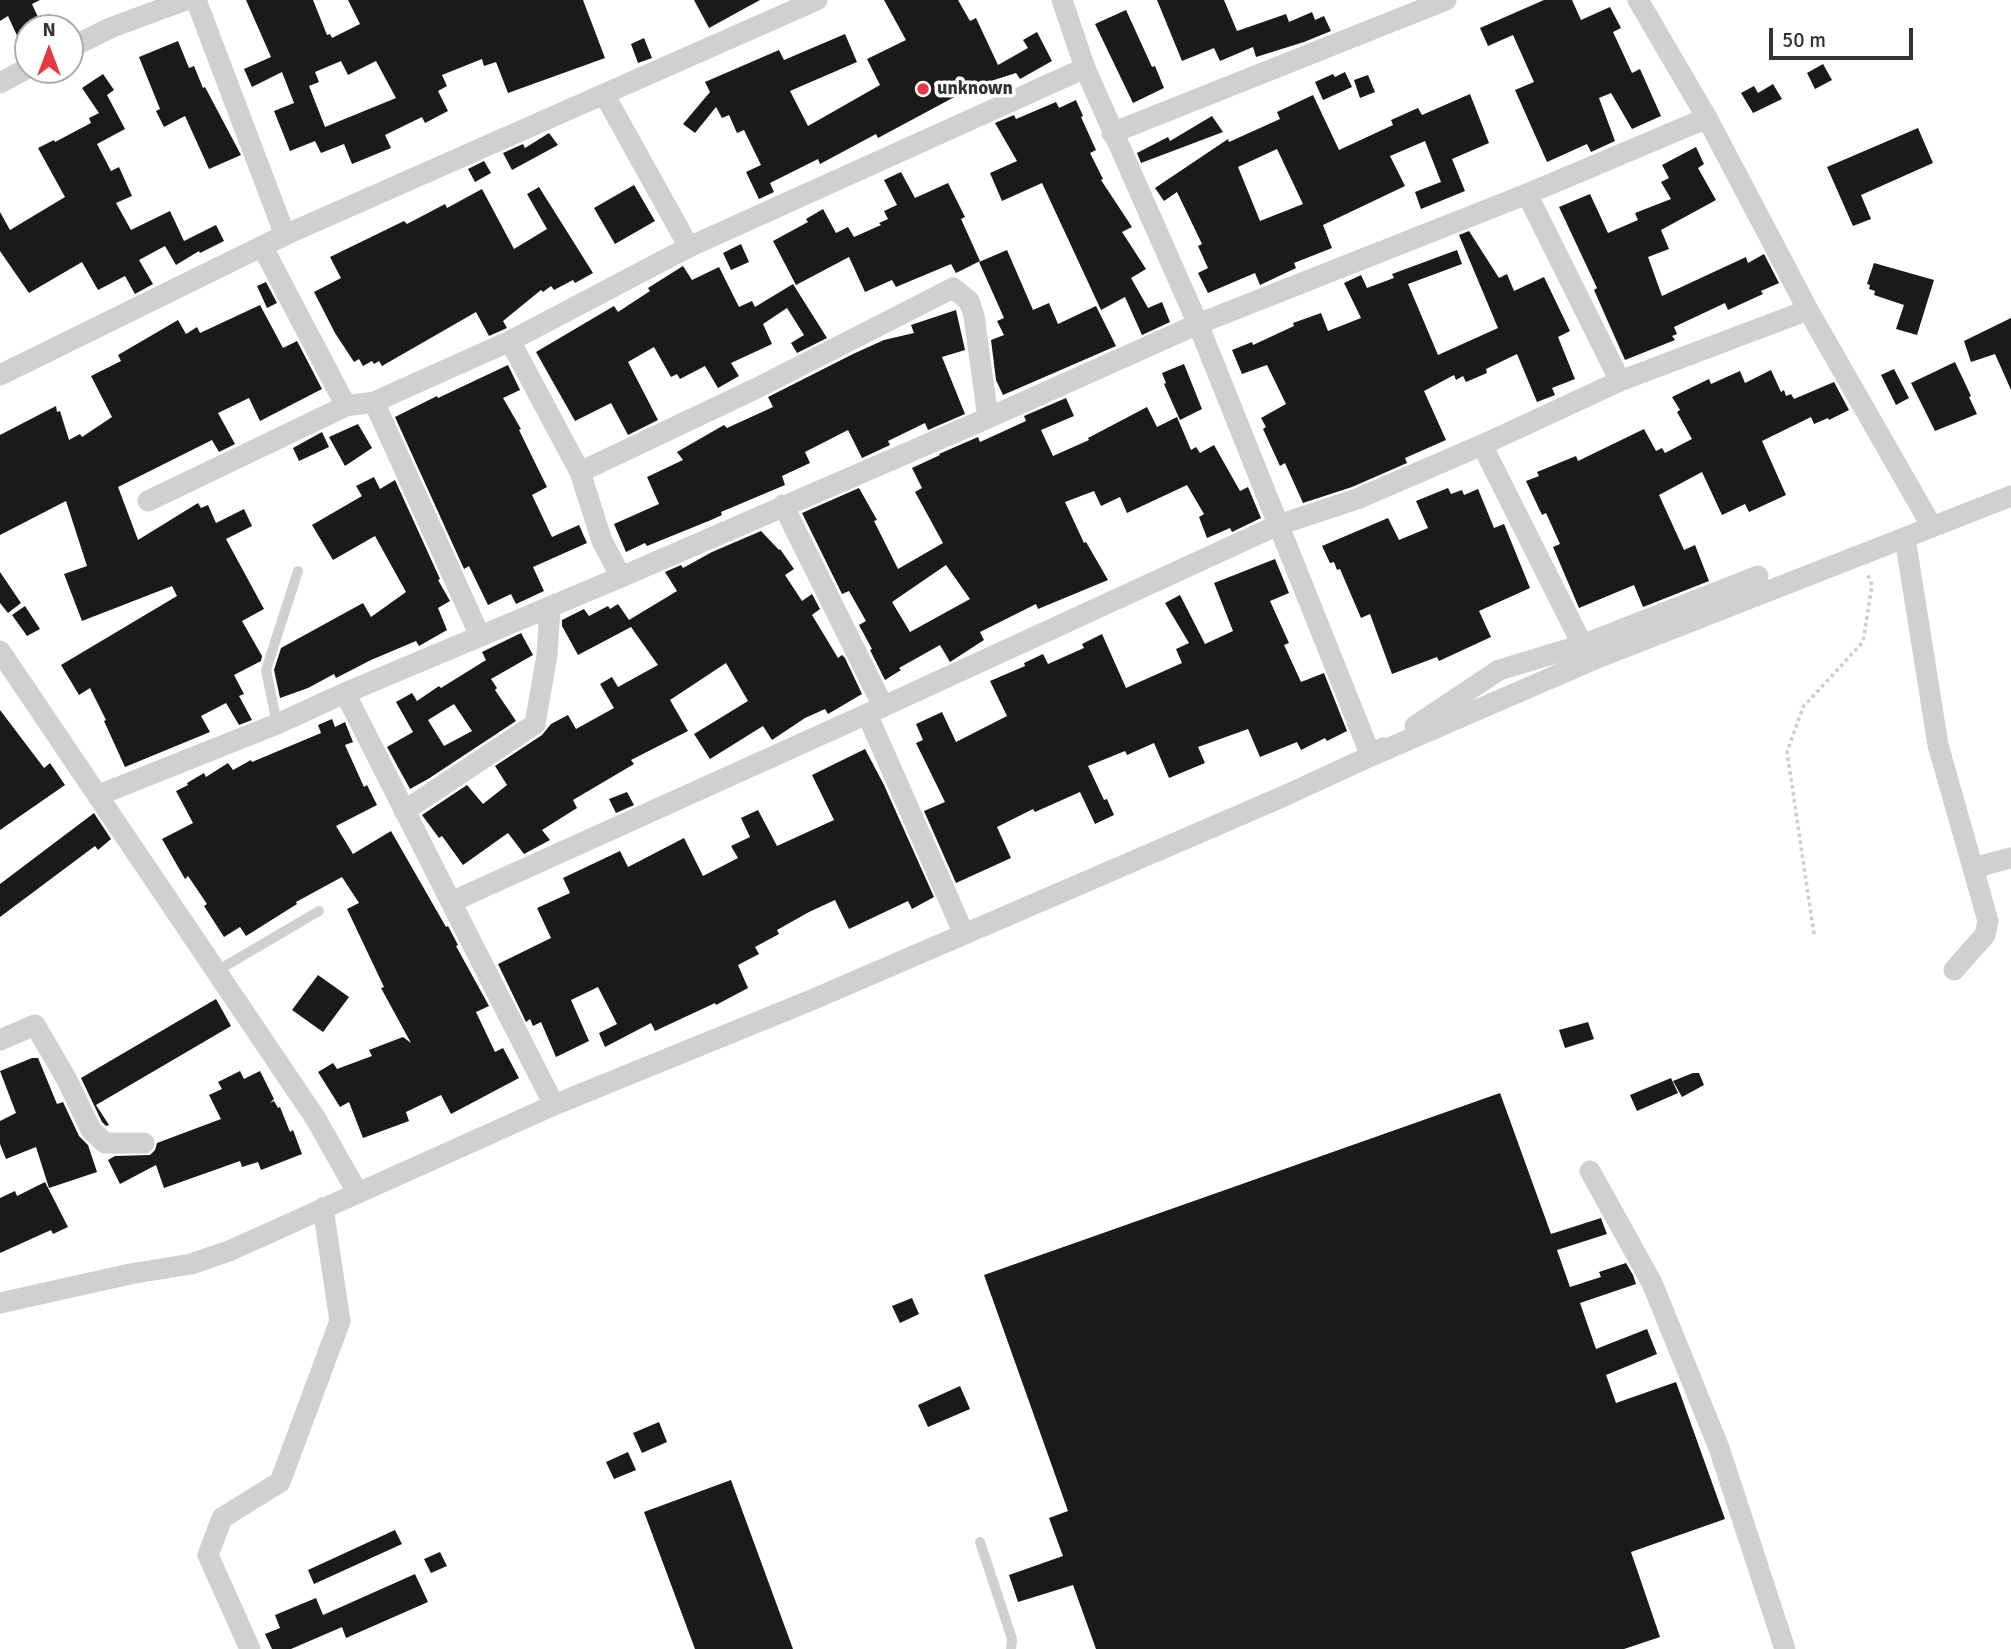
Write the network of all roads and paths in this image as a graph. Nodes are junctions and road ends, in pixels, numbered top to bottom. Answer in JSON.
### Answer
{"nodes":[{"id":1,"x":186,"y":0,"type":"edge"},
{"id":2,"x":196,"y":0,"type":"edge"},
{"id":3,"x":817,"y":0,"type":"edge"},
{"id":4,"x":1062,"y":0,"type":"edge"},
{"id":5,"x":1446,"y":0,"type":"edge"},
{"id":6,"x":1638,"y":0,"type":"edge"},
{"id":7,"x":84,"y":41,"type":"edge"},
{"id":8,"x":1085,"y":68,"type":"junction"},
{"id":9,"x":604,"y":94,"type":"junction"},
{"id":10,"x":1707,"y":118,"type":"junction"},
{"id":11,"x":1112,"y":133,"type":"junction"},
{"id":12,"x":1527,"y":194,"type":"junction"},
{"id":13,"x":285,"y":235,"type":"junction"},
{"id":14,"x":262,"y":246,"type":"junction"},
{"id":15,"x":689,"y":247,"type":"junction"},
{"id":16,"x":1808,"y":310,"type":"junction"},
{"id":17,"x":1198,"y":324,"type":"junction"},
{"id":18,"x":510,"y":341,"type":"junction"},
{"id":19,"x":0,"y":375,"type":"edge"},
{"id":20,"x":1620,"y":381,"type":"junction"},
{"id":21,"x":374,"y":402,"type":"junction"},
{"id":22,"x":346,"y":405,"type":"junction"},
{"id":23,"x":988,"y":418,"type":"junction"},
{"id":24,"x":1482,"y":445,"type":"junction"},
{"id":25,"x":580,"y":472,"type":"junction"},
{"id":26,"x":2011,"y":496,"type":"edge"},
{"id":27,"x":148,"y":501,"type":"dead end"},
{"id":28,"x":783,"y":505,"type":"junction"},
{"id":29,"x":1278,"y":525,"type":"junction"},
{"id":30,"x":1931,"y":525,"type":"junction"},
{"id":31,"x":1905,"y":538,"type":"junction"},
{"id":32,"x":1859,"y":555,"type":"junction"},
{"id":33,"x":298,"y":571,"type":"dead end"},
{"id":34,"x":1758,"y":576,"type":"dead end"},
{"id":35,"x":621,"y":577,"type":"junction"},
{"id":36,"x":550,"y":607,"type":"junction"},
{"id":37,"x":480,"y":636,"type":"junction"},
{"id":38,"x":0,"y":651,"type":"edge"},
{"id":39,"x":1586,"y":653,"type":"junction"},
{"id":40,"x":345,"y":693,"type":"junction"},
{"id":41,"x":875,"y":710,"type":"junction"},
{"id":42,"x":277,"y":724,"type":"junction"},
{"id":43,"x":1371,"y":756,"type":"junction"},
{"id":44,"x":99,"y":795,"type":"junction"},
{"id":45,"x":404,"y":811,"type":"junction"},
{"id":46,"x":2011,"y":858,"type":"edge"},
{"id":47,"x":1973,"y":867,"type":"junction"},
{"id":48,"x":450,"y":902,"type":"junction"},
{"id":49,"x":319,"y":911,"type":"dead end"},
{"id":50,"x":1814,"y":933,"type":"dead end"},
{"id":51,"x":964,"y":934,"type":"junction"},
{"id":52,"x":1954,"y":970,"type":"dead end"},
{"id":53,"x":215,"y":972,"type":"junction"},
{"id":54,"x":0,"y":1040,"type":"edge"},
{"id":55,"x":554,"y":1105,"type":"junction"},
{"id":56,"x":144,"y":1143,"type":"dead end"},
{"id":57,"x":1590,"y":1171,"type":"dead end"},
{"id":58,"x":357,"y":1192,"type":"junction"},
{"id":59,"x":323,"y":1208,"type":"junction"},
{"id":60,"x":0,"y":1303,"type":"edge"},
{"id":61,"x":980,"y":1542,"type":"dead end"},
{"id":62,"x":250,"y":1649,"type":"edge"},
{"id":63,"x":1011,"y":1649,"type":"edge"},
{"id":64,"x":1785,"y":1649,"type":"edge"}],
"edges":[{"from":1,"to":7,"type":"street"},
{"from":2,"to":13,"type":"street"},
{"from":3,"to":9,"type":"street"},
{"from":4,"to":8,"type":"street"},
{"from":5,"to":11,"type":"street"},
{"from":6,"to":10,"type":"street"},
{"from":8,"to":11,"type":"street"},
{"from":8,"to":15,"type":"street"},
{"from":9,"to":13,"type":"street"},
{"from":9,"to":15,"type":"street"},
{"from":10,"to":12,"type":"street"},
{"from":10,"to":16,"type":"street"},
{"from":11,"to":17,"type":"street"},
{"from":12,"to":17,"type":"street"},
{"from":12,"to":20,"type":"street"},
{"from":13,"to":14,"type":"street"},
{"from":14,"to":19,"type":"street"},
{"from":14,"to":22,"type":"street"},
{"from":15,"to":18,"type":"street"},
{"from":16,"to":20,"type":"street"},
{"from":16,"to":30,"type":"street"},
{"from":17,"to":23,"type":"street"},
{"from":17,"to":29,"type":"street"},
{"from":18,"to":21,"type":"street"},
{"from":18,"to":25,"type":"street"},
{"from":20,"to":24,"type":"street"},
{"from":21,"to":22,"type":"street"},
{"from":21,"to":37,"type":"street"},
{"from":22,"to":27,"type":"street"},
{"from":23,"to":25,"type":"street"},
{"from":23,"to":28,"type":"street"},
{"from":24,"to":29,"type":"street"},
{"from":24,"to":39,"type":"street"},
{"from":25,"to":35,"type":"street"},
{"from":26,"to":30,"type":"street"},
{"from":28,"to":35,"type":"street"},
{"from":28,"to":41,"type":"street"},
{"from":29,"to":41,"type":"street"},
{"from":29,"to":43,"type":"street"},
{"from":30,"to":31,"type":"street"},
{"from":31,"to":32,"type":"street"},
{"from":31,"to":47,"type":"street"},
{"from":32,"to":39,"type":"street"},
{"from":32,"to":50,"type":"path"},
{"from":33,"to":42,"type":"lane"},
{"from":34,"to":39,"type":"street"},
{"from":35,"to":36,"type":"street"},
{"from":36,"to":37,"type":"street"},
{"from":36,"to":45,"type":"street"},
{"from":37,"to":40,"type":"street"},
{"from":38,"to":44,"type":"street"},
{"from":39,"to":43,"type":"street"},
{"from":40,"to":42,"type":"street"},
{"from":40,"to":45,"type":"street"},
{"from":41,"to":48,"type":"street"},
{"from":41,"to":51,"type":"street"},
{"from":42,"to":44,"type":"street"},
{"from":43,"to":51,"type":"street"},
{"from":44,"to":53,"type":"street"},
{"from":45,"to":48,"type":"street"},
{"from":46,"to":47,"type":"street"},
{"from":47,"to":52,"type":"street"},
{"from":48,"to":55,"type":"street"},
{"from":49,"to":53,"type":"lane"},
{"from":51,"to":55,"type":"street"},
{"from":53,"to":58,"type":"street"},
{"from":54,"to":56,"type":"street"},
{"from":55,"to":58,"type":"street"},
{"from":57,"to":64,"type":"street"},
{"from":58,"to":59,"type":"street"},
{"from":59,"to":60,"type":"street"},
{"from":59,"to":62,"type":"street"},
{"from":61,"to":63,"type":"lane"}]}
